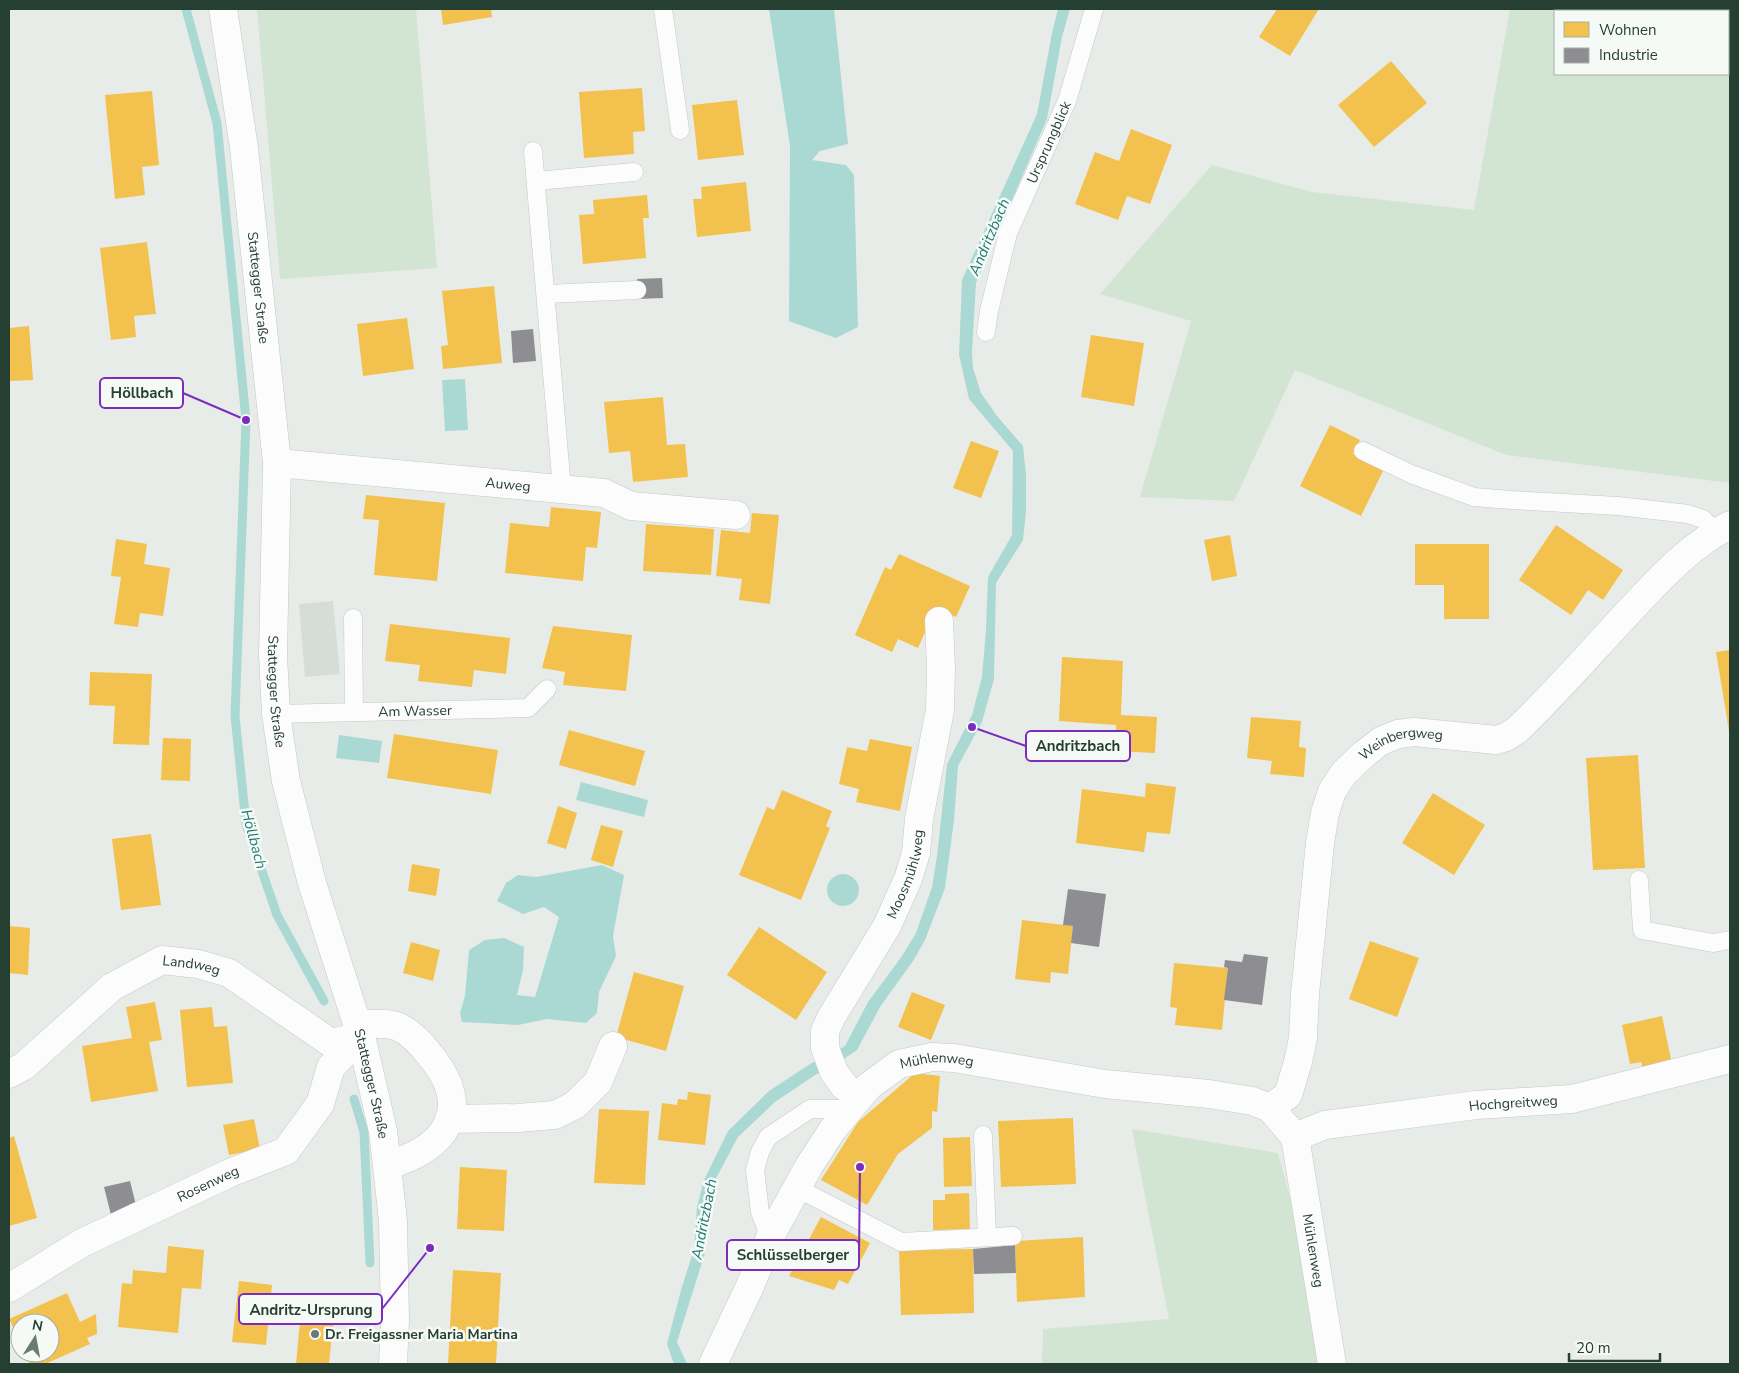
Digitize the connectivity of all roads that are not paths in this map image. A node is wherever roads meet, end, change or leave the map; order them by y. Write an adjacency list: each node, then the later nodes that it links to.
1 (223, 9): 12 (street, Stattegger Straße)
2 (663, 9): 4 (lane)
3 (1094, 9): 10 (lane, Ursprungblick)
4 (680, 130)
5 (533, 151): 7 (lane)
6 (634, 172): 7 (lane)
7 (536, 181): 9 (lane)
8 (637, 290): 9 (lane)
9 (546, 294): 13 (lane)
10 (986, 332)
11 (1363, 451): 15 (lane)
12 (277, 463): 13 (street, Auweg); 20 (street, Stattegger Straße)
13 (562, 489): 14 (street, Auweg)
14 (736, 515)
15 (1723, 528): 28 (street, Weinbergweg)
16 (353, 618): 19 (lane)
17 (939, 621): 27 (street, Moosmühlweg)
18 (547, 689): 19 (lane, Am Wasser)
19 (354, 712): 20 (lane, Am Wasser)
20 (276, 714): 23 (street, Stattegger Straße)
21 (1638, 880): 22 (lane)
22 (1730, 940)
23 (359, 1030): 26 (street, Landweg); 29 (street, Landweg); 32 (street, Stattegger Straße); 37 (street, Rosenweg)
24 (613, 1046): 29 (street)
25 (1730, 1059): 31 (street, Hochgreitweg)
26 (9, 1074)
27 (854, 1103): 28 (street, Mühlenweg); 33 (street, Mühlenweg); 35 (lane)
28 (1270, 1108): 31 (street)
29 (449, 1120): 32 (street)
30 (983, 1134): 36 (lane)
31 (1295, 1137): 40 (street, Mühlenweg)
32 (388, 1165): 38 (street, Stattegger Straße)
33 (797, 1188): 35 (street, Mühlenweg); 36 (lane)
34 (1013, 1236): 36 (lane)
35 (770, 1238): 39 (street, Mühlenweg)
36 (987, 1238)
37 (9, 1288)
38 (393, 1364)
39 (713, 1364)
40 (1332, 1364)

